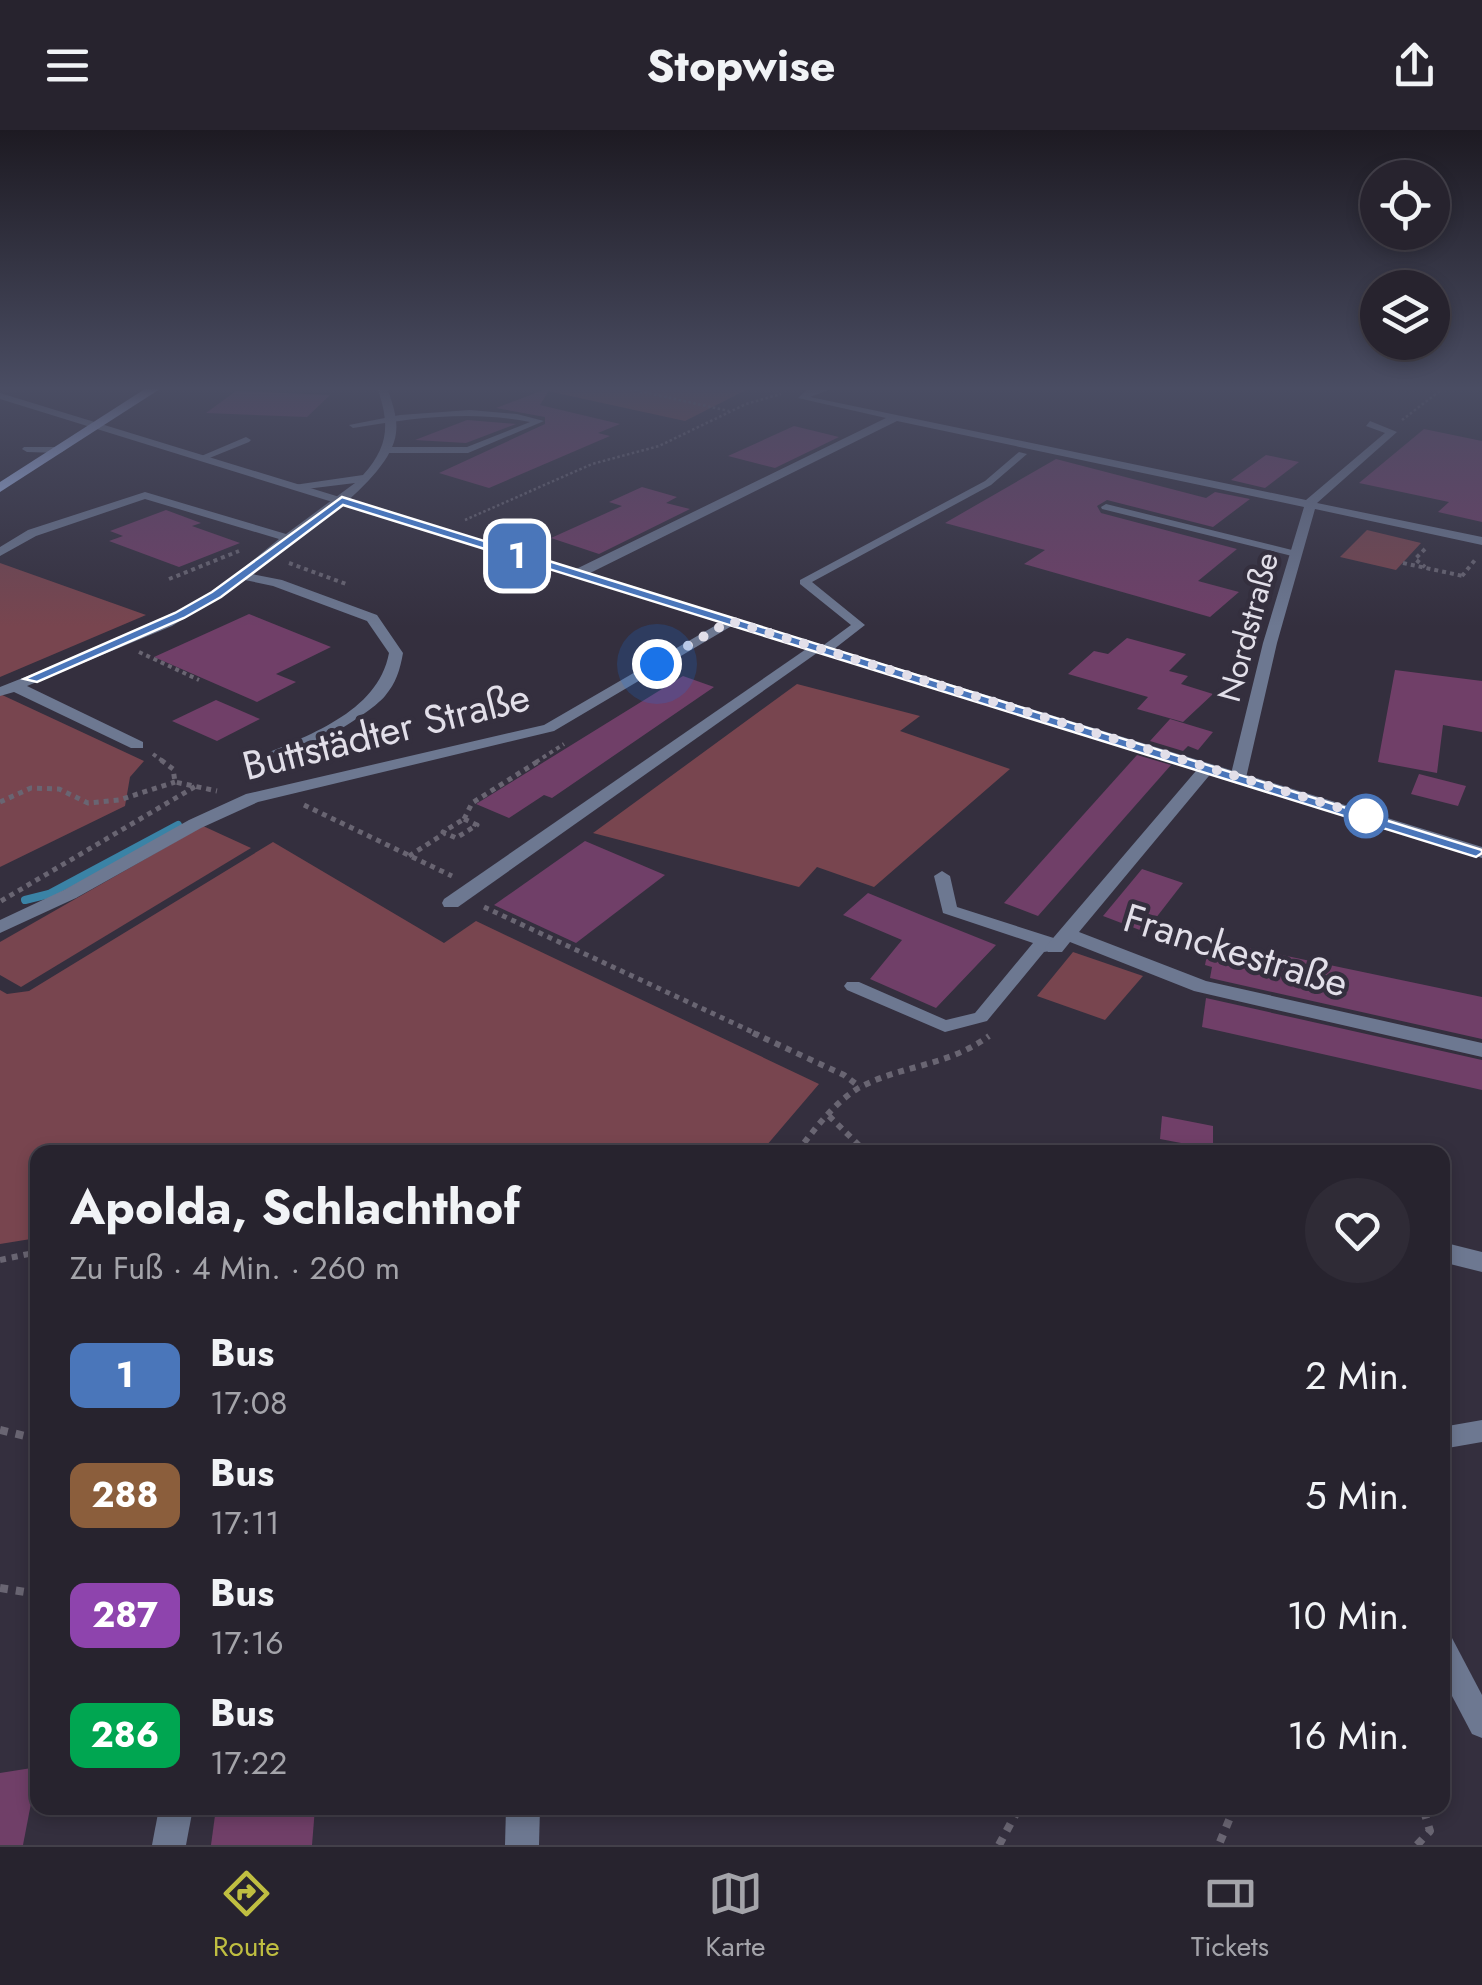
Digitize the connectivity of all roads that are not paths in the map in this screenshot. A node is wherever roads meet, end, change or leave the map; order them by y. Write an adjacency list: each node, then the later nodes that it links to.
1 (33, 467): 10 (main road)
2 (237, 467): 9 (street)
3 (376, 467): 8 (street)
4 (795, 467): 18 (street)
5 (1007, 467): 21 (lane)
6 (1129, 467): 12 (street)
7 (1347, 467): 12 (street, Nordstraße)
8 (369, 478): 9 (street); 11 (street)
9 (298, 486): 11 (street)
10 (0, 488)
11 (342, 501): 14 (street); 18 (street)
12 (1310, 506): 15 (street); 17 (street, Nordstraße)
13 (1106, 507): 17 (lane)
14 (288, 538): 16 (street); 19 (street)
15 (1482, 541)
16 (0, 552)
17 (1296, 554): 26 (street, Nordstraße)
18 (577, 574): 20 (street)
19 (240, 575): 22 (street); 24 (street)
20 (730, 621): 21 (street); 30 (street, Buttstädter Straße)
21 (821, 649): 25 (street); 29 (street)
22 (7, 689): 23 (street)
23 (136, 745)
24 (251, 766)
25 (1207, 768): 26 (street); 31 (street, Franckestraße)
26 (1238, 778): 27 (street)
27 (1482, 854)
28 (942, 876): 31 (lane)
29 (462, 895)
30 (0, 927)
31 (1060, 943): 32 (lane); 33 (street, Franckestraße)
32 (854, 986)
33 (1482, 1050)
34 (1450, 1254): 35 (street)
35 (1482, 1262)
36 (1482, 1431): 37 (lane)
37 (1450, 1437)
38 (1450, 1663): 39 (lane)
39 (1482, 1724)
40 (175, 1815): 42 (street)
41 (523, 1815): 43 (street)
42 (169, 1845)
43 (522, 1845)

